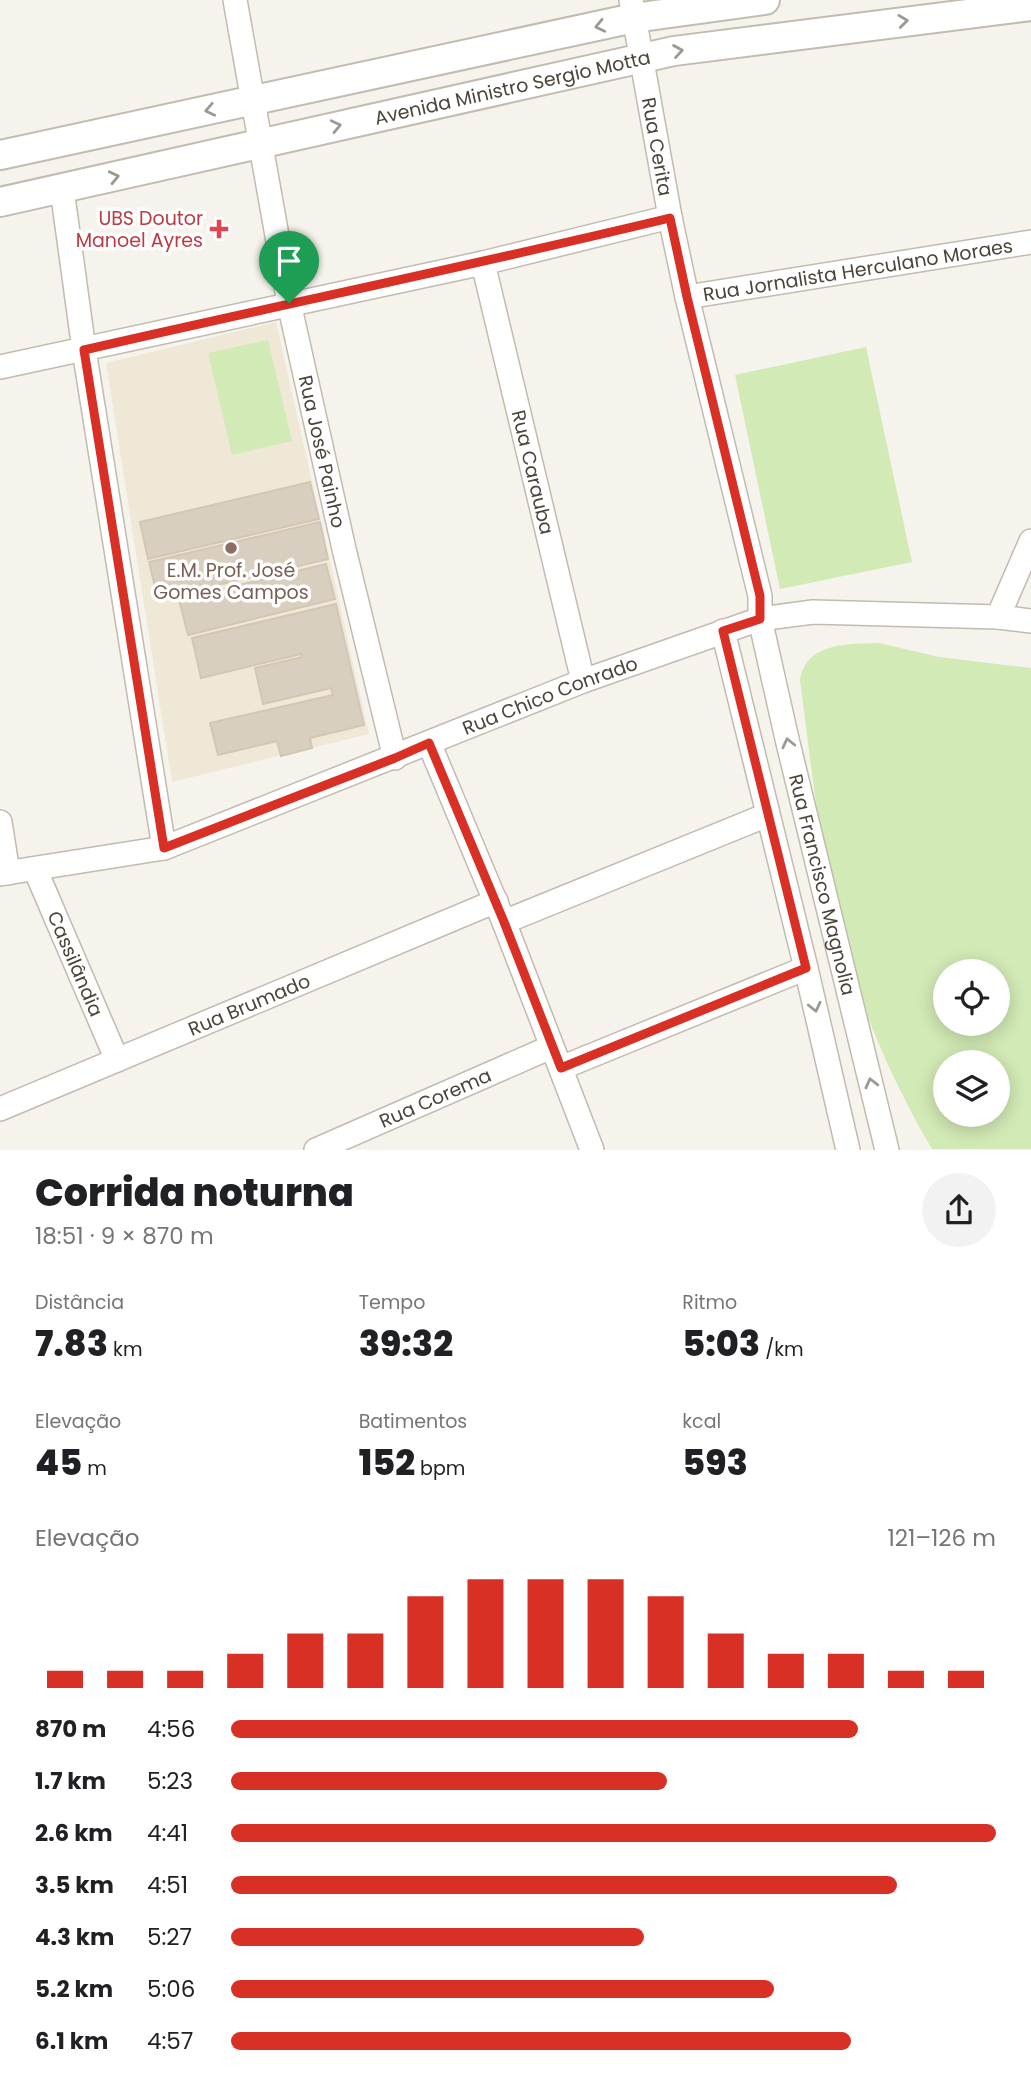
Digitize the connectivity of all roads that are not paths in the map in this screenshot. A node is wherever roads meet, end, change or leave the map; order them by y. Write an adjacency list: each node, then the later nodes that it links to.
1 (235, 0): 6 (street, Rua José Painho)
2 (765, 0): 4 (street)
3 (1031, 6): 5 (street, Avenida Ministro Sergio Motta, one-way to 3)
4 (632, 9): 5 (street, Rua Cerita); 6 (street, one-way to 6)
5 (641, 58): 7 (street, Avenida Ministro Sergio Motta, one-way to 5); 11 (street, Rua Cerita)
6 (254, 100): 7 (street, Rua José Painho); 8 (street, one-way to 8)
7 (259, 142): 9 (street, Avenida Ministro Sergio Motta, one-way to 7); 15 (street, Rua José Painho)
8 (0, 155)
9 (62, 189): 10 (street, Avenida Ministro Sergio Motta); 16 (street)
10 (0, 202)
11 (670, 218): 13 (street); 14 (street, Rua Cerita)
12 (1031, 242): 14 (street, Rua Jornalista Herculano Moraes)
13 (483, 263): 15 (street); 23 (street, Rua Carauba)
14 (687, 297): 20 (street, Rua Cerita)
15 (289, 303): 16 (street); 25 (street, Rua José Painho)
16 (84, 350): 17 (street); 28 (street)
17 (0, 367)
18 (1031, 541): 19 (street)
19 (998, 617): 20 (street, Rua Chico Conrado); 21 (street, Rua Chico Conrado)
20 (760, 619): 22 (street, Rua Chico Conrado); 36 (street, Rua Francisco Magnolia, one-way to 20)
21 (1031, 621)
22 (723, 631): 23 (street, Rua Chico Conrado); 26 (street, Rua Francisco Magnolia)
23 (583, 681): 24 (street, Rua Chico Conrado)
24 (429, 743): 25 (street, Rua Chico Conrado); 31 (street)
25 (395, 758): 28 (street, Rua Chico Conrado)
26 (767, 815): 31 (street, Rua Brumado); 32 (street, Rua Francisco Magnolia)
27 (0, 822): 30 (street)
28 (164, 848): 29 (street, Rua Chico Conrado)
29 (35, 869): 30 (street, Rua Chico Conrado); 34 (street, Cassilândia)
30 (4, 873)
31 (500, 911): 33 (street); 34 (street, Rua Brumado)
32 (806, 968): 33 (street, Rua Corema); 39 (street, Rua Francisco Magnolia, one-way to 39)
33 (556, 1057): 37 (street, Rua Corema); 38 (street)
34 (117, 1060): 35 (street, Rua Brumado)
35 (0, 1109)
36 (881, 1148)
37 (316, 1150)
38 (592, 1150)
39 (848, 1150)

